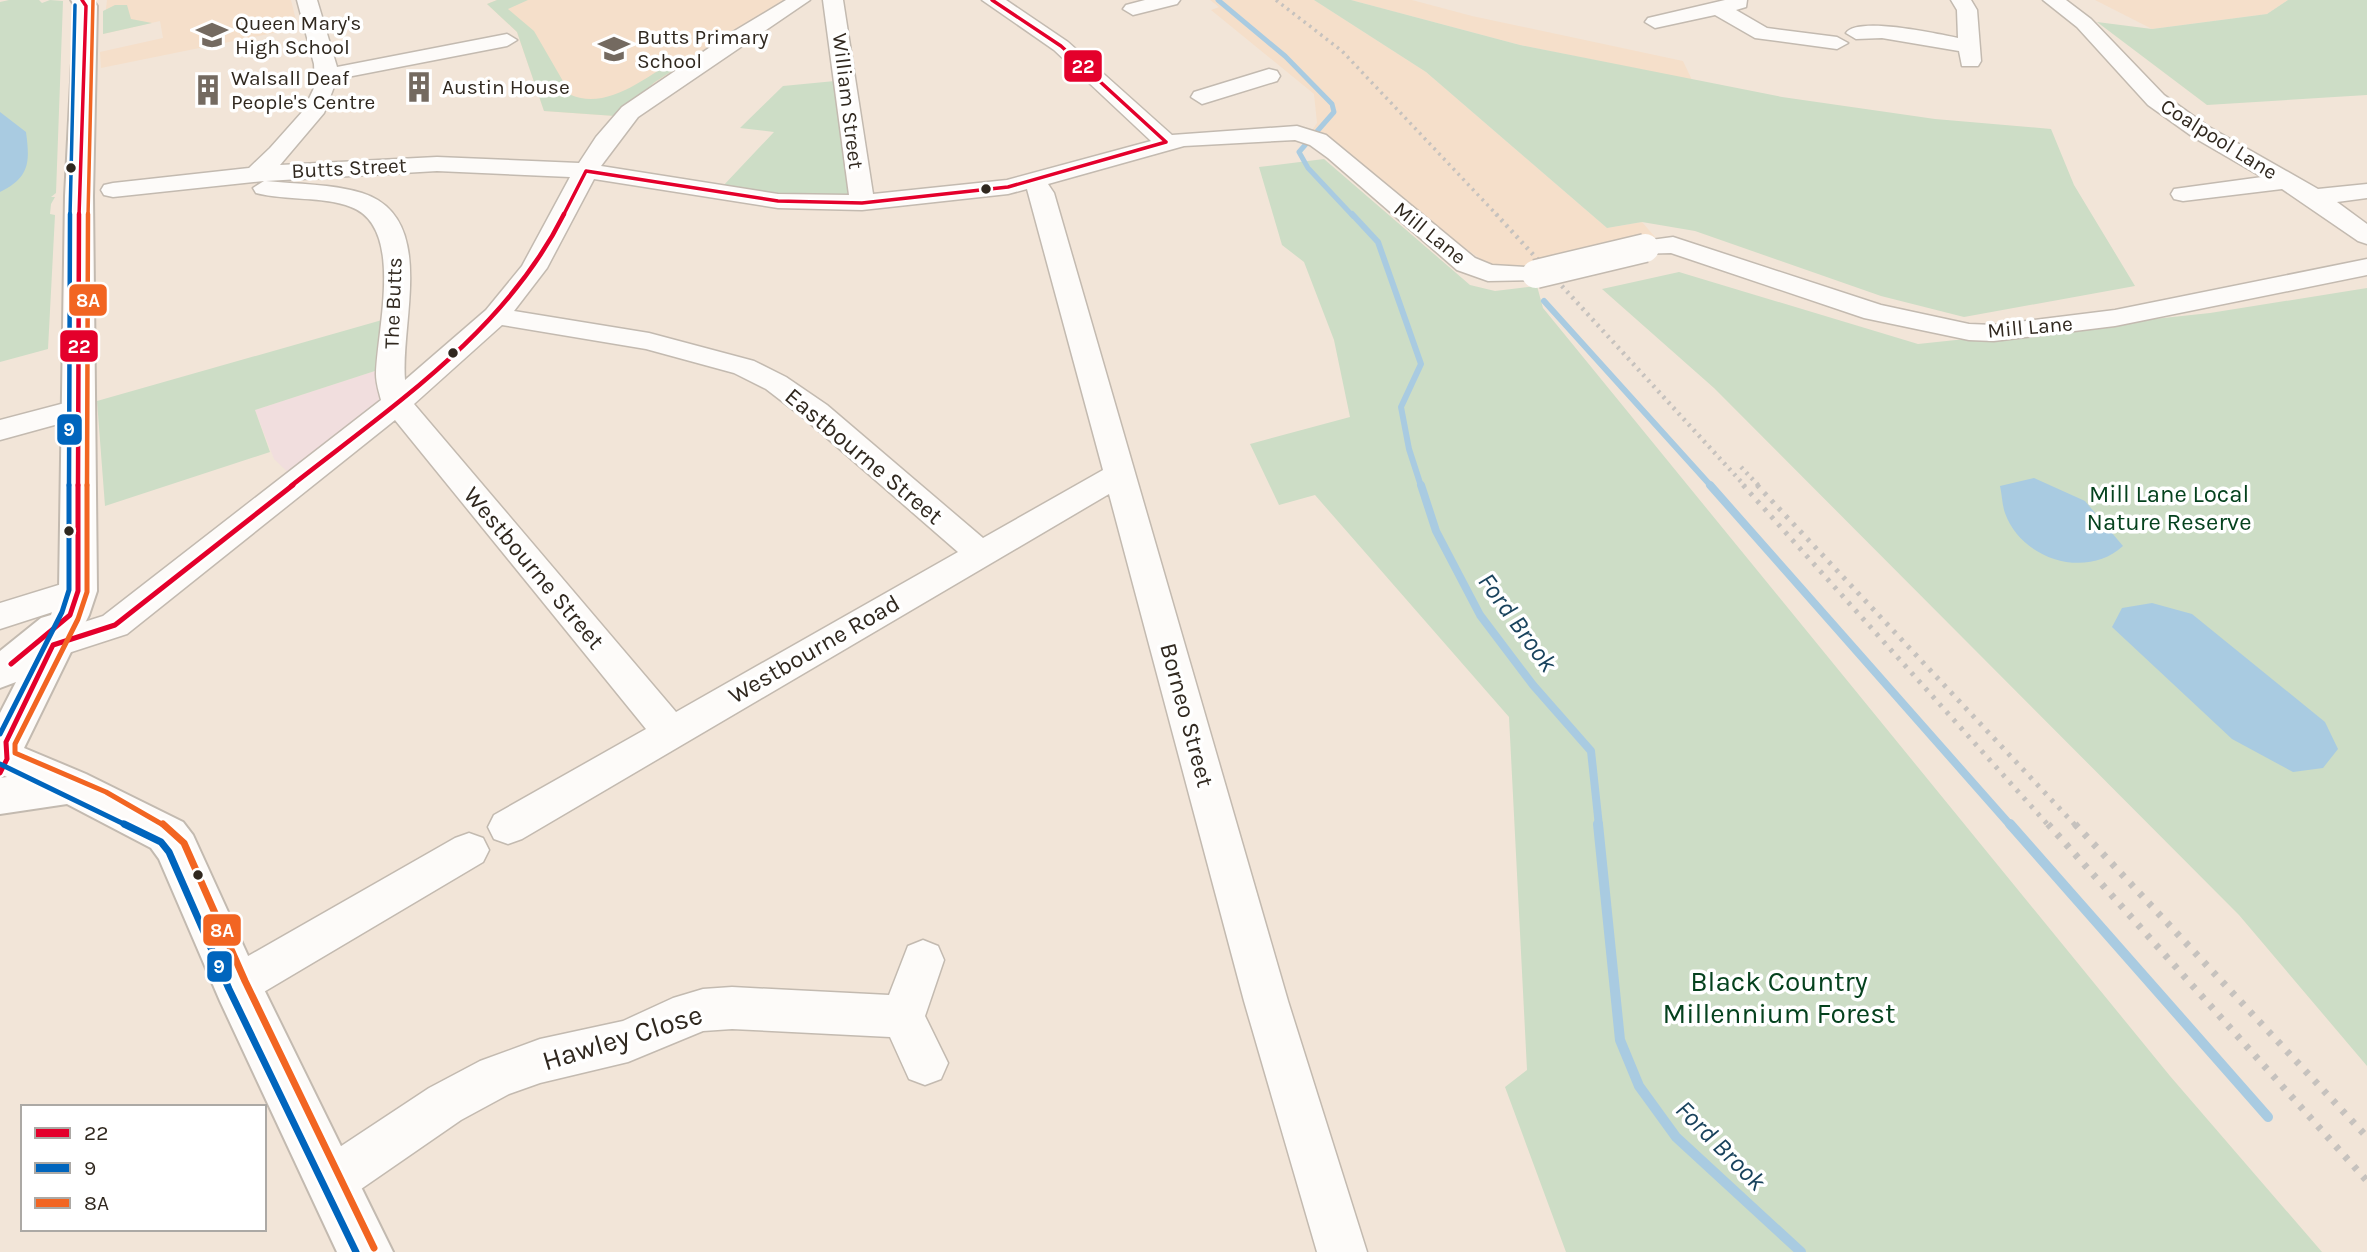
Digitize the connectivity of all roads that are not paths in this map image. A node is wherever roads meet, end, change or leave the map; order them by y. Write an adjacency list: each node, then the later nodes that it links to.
1 (307, 0): 14 (street)
2 (800, 0): 20 (street)
3 (833, 0): 28 (street, William Street)
4 (992, 0): 19 (street)
5 (1170, 0): 11 (street)
6 (1753, 0): 10 (street)
7 (1961, 0): 10 (street)
8 (2053, 0): 23 (street, Coalpool Lane)
9 (87, 2): 33 (highway)
10 (1718, 8): 12 (street)
11 (1133, 9)
12 (1655, 22)
13 (507, 40): 14 (street)
14 (327, 75): 21 (street)
15 (1269, 76): 16 (street)
16 (1229, 90): 17 (street); 18 (street, Mill Lane)
17 (1202, 97)
18 (1297, 135): 19 (street); 30 (street, Mill Lane, bridge)
19 (1166, 142): 22 (street)
20 (586, 171): 21 (street, Butts Street); 28 (street); 31 (street)
21 (255, 180): 24 (street, Butts Street); 32 (street, The Butts)
22 (1032, 180): 28 (street); 35 (street, Borneo Street)
23 (2287, 181): 26 (street); 27 (street, Coalpool Lane)
24 (113, 190)
25 (2367, 191): 27 (street)
26 (2183, 194)
27 (2314, 197): 29 (street, Coalpool Lane)
28 (862, 203)
29 (2367, 236)
30 (2367, 267)
31 (496, 316): 32 (street); 36 (street, Eastbourne Street)
32 (397, 403): 38 (street); 40 (street, Westbourne Street)
33 (80, 408): 34 (street); 38 (highway)
34 (0, 430)
35 (1121, 473): 36 (street, Westbourne Road); 50 (street, Borneo Street)
36 (980, 553): 40 (street, Westbourne Road)
37 (0, 616): 38 (street)
38 (67, 617): 39 (highway); 41 (highway)
39 (0, 673)
40 (671, 733): 42 (street, Westbourne Road)
41 (3, 761): 45 (highway)
42 (508, 827)
43 (469, 850): 45 (street)
44 (923, 960): 46 (street)
45 (237, 985): 48 (highway)
46 (903, 1017): 47 (street); 48 (street, Hawley Close)
47 (925, 1063)
48 (331, 1181): 49 (highway)
49 (366, 1252)
50 (1342, 1252)

